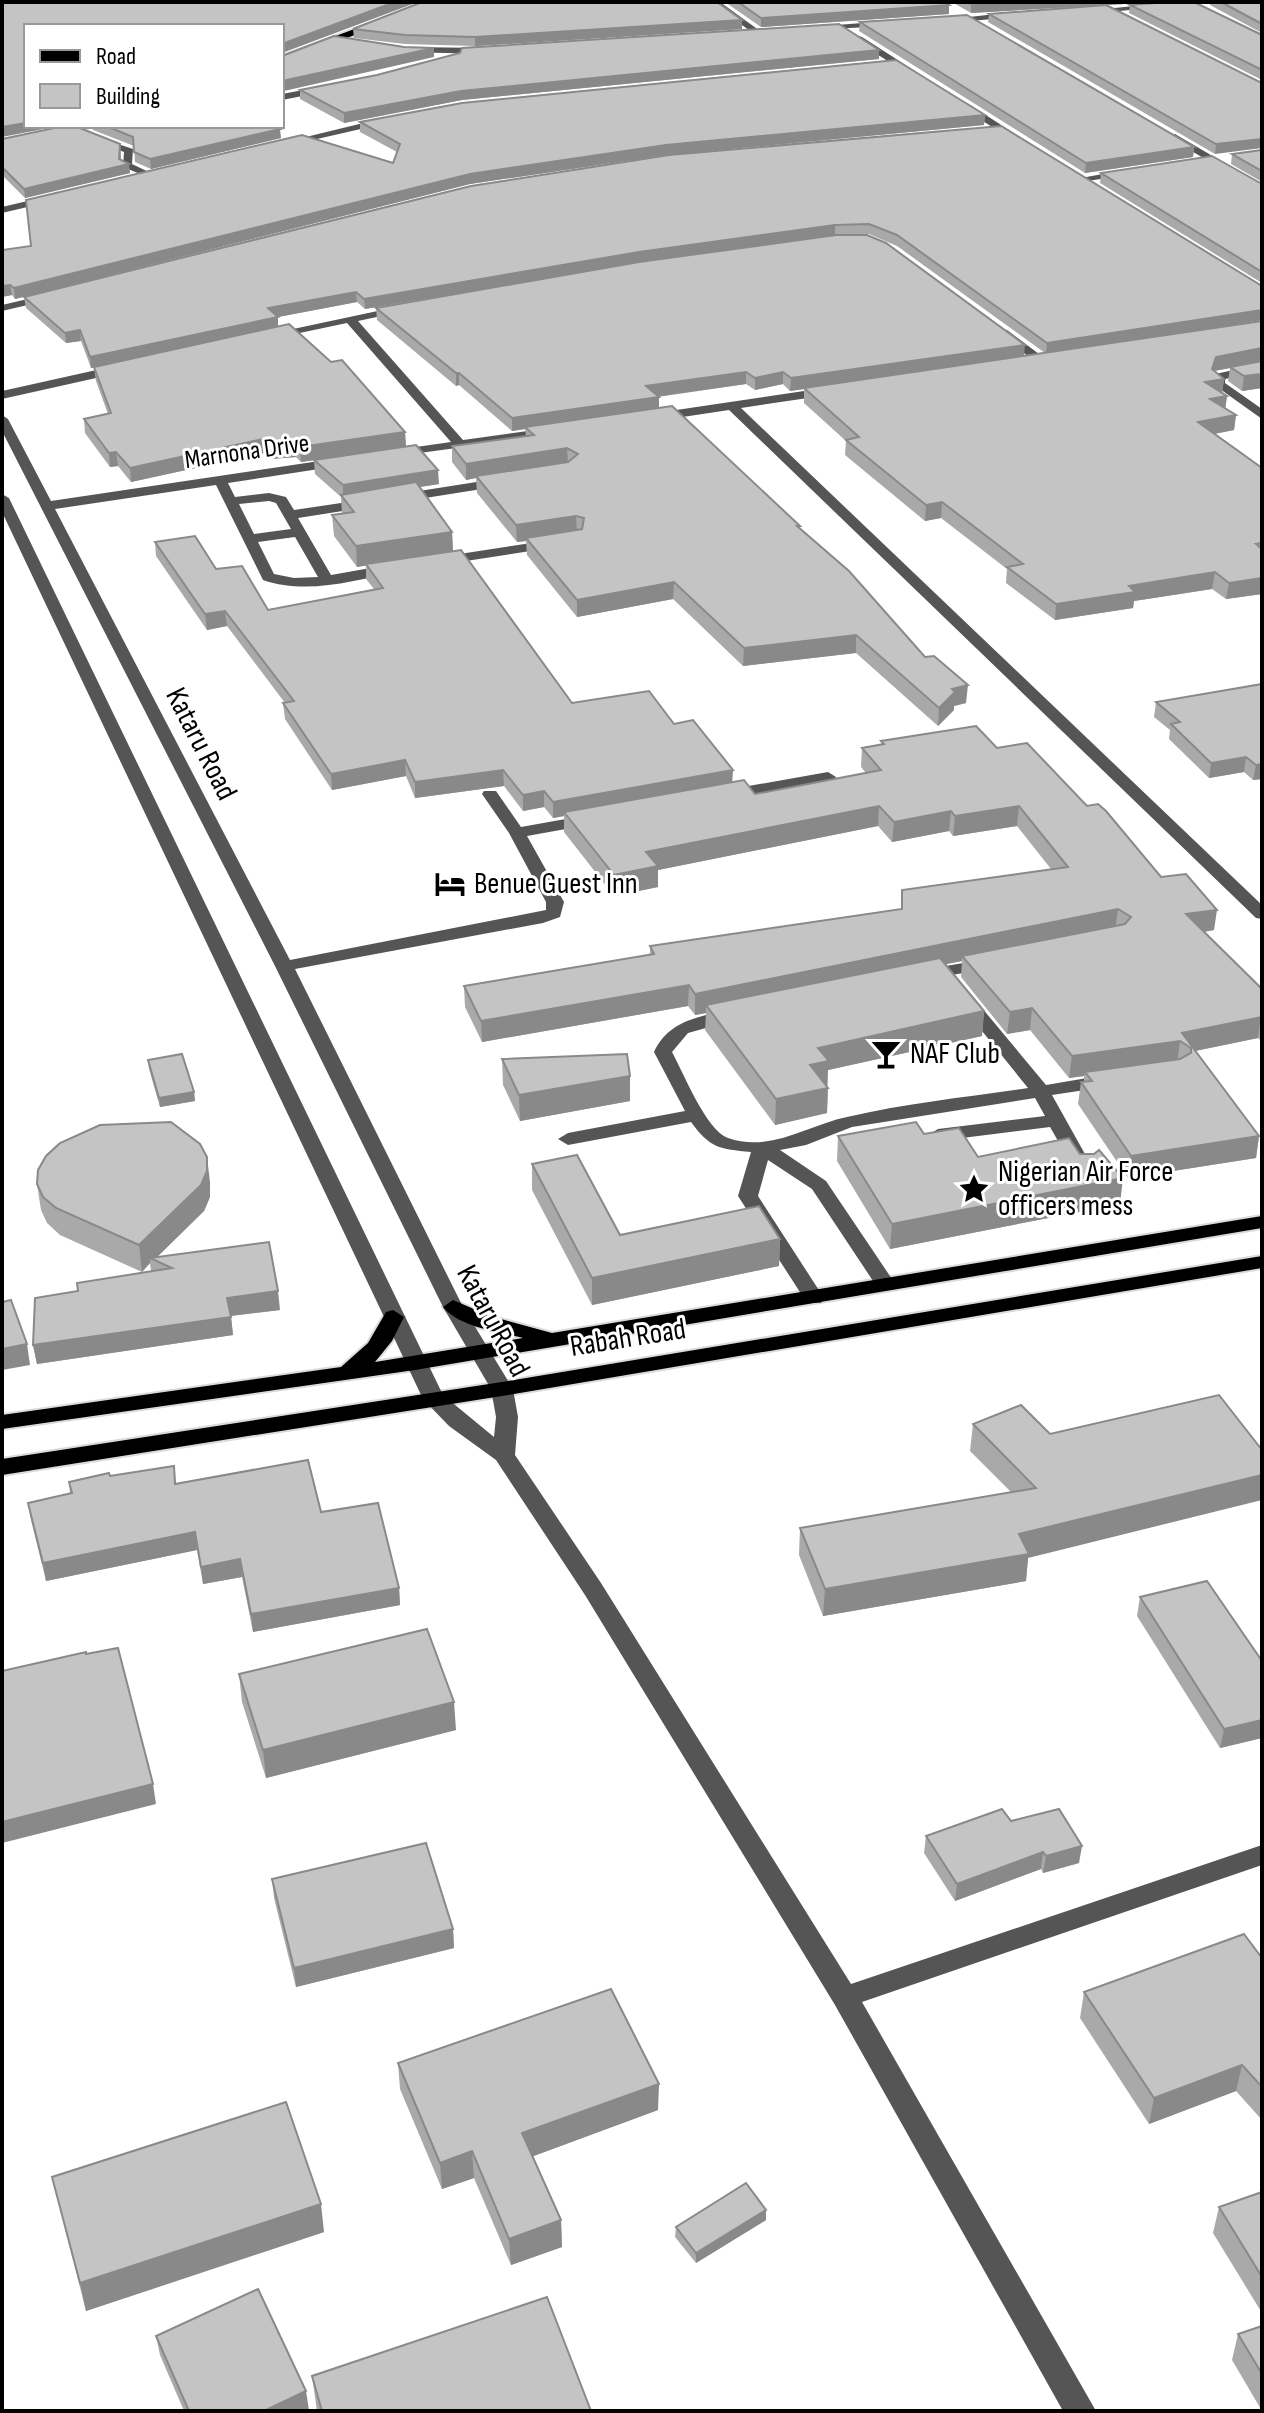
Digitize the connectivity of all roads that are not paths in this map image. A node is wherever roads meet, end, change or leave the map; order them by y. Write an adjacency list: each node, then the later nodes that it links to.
1 (714, 2): 19 (street)
2 (1094, 2): 5 (street)
3 (1192, 3): 4 (street); 5 (street)
4 (1206, 6)
5 (1109, 9): 7 (street); 10 (street)
6 (953, 10): 11 (street)
7 (1077, 11)
8 (374, 13): 23 (main road)
9 (1030, 14): 11 (street)
10 (1123, 16)
11 (966, 18): 13 (street); 16 (street)
12 (389, 19): 21 (main road)
13 (934, 20)
14 (903, 22): 15 (street)
15 (839, 26): 17 (street); 28 (street)
16 (980, 26)
17 (798, 28)
18 (770, 30): 19 (street)
19 (756, 31): 20 (street)
20 (741, 32)
21 (331, 41): 22 (street); 27 (main road)
22 (361, 45)
23 (284, 46)
24 (391, 48): 26 (street)
25 (491, 51): 26 (street)
26 (475, 52): 29 (street)
27 (284, 58)
28 (897, 63): 30 (street); 31 (street)
29 (433, 64)
30 (881, 65)
31 (923, 80)
32 (332, 87): 34 (street)
33 (949, 96): 39 (street)
34 (284, 97)
35 (402, 117): 45 (street)
36 (34, 128): 42 (main road)
37 (81, 128): 38 (main road)
38 (76, 129): 43 (main road); 52 (street)
39 (1002, 129): 41 (street); 44 (street)
40 (1158, 129): 47 (street)
41 (986, 130)
42 (2, 134)
43 (2, 143)
44 (1028, 145)
45 (271, 146)
46 (1237, 157): 47 (street)
47 (1213, 160): 48 (street); 56 (street)
48 (1198, 162)
49 (1068, 170): 54 (street)
50 (1140, 170): 54 (street)
51 (165, 171): 52 (street)
52 (150, 175): 53 (street)
53 (135, 178)
54 (1081, 179): 55 (street)
55 (1094, 187)
56 (1262, 189)
57 (61, 196): 58 (street)
58 (2, 210)
59 (62, 293): 60 (street)
60 (2, 308)
61 (410, 308): 62 (street)
62 (349, 318): 64 (street); 77 (street)
63 (991, 323): 66 (street)
64 (258, 338)
65 (1057, 357): 66 (street)
66 (1041, 360): 67 (street)
67 (1025, 362)
68 (138, 365): 71 (street)
69 (1262, 368): 73 (street)
70 (840, 390): 72 (street)
71 (2, 395)
72 (732, 406): 75 (street); 97 (street)
73 (1262, 415)
74 (2, 419): 84 (street, Kataru Road)
75 (641, 419)
76 (566, 430): 77 (street)
77 (460, 445): 78 (street)
78 (385, 456)
79 (355, 460): 81 (street, Marnona Drive)
80 (521, 479): 85 (street)
81 (220, 480): 83 (street); 84 (street, Marnona Drive)
82 (2, 498): 118 (street)
83 (231, 501): 85 (street); 87 (street)
84 (47, 506): 99 (street, Kataru Road)
85 (289, 515): 86 (street)
86 (299, 532): 87 (street); 91 (street)
87 (249, 539): 91 (street)
88 (561, 542): 89 (street)
89 (420, 564)
90 (404, 566): 91 (street)
91 (326, 578)
92 (828, 777): 94 (street)
93 (490, 794): 96 (street)
94 (704, 799)
95 (610, 816): 96 (street)
96 (517, 833): 99 (street)
97 (1262, 914)
98 (1006, 960): 100 (street)
99 (284, 966): 117 (street, Kataru Road)
100 (943, 972): 101 (street); 104 (street)
101 (908, 978)
102 (749, 1011): 105 (street)
103 (1131, 1078): 104 (street)
104 (1040, 1090): 106 (street); 109 (street)
105 (696, 1115): 108 (street); 111 (street)
106 (1058, 1120): 107 (street); 112 (street)
107 (924, 1137)
108 (568, 1139)
109 (799, 1141): 110 (street); 111 (street)
110 (850, 1144)
111 (762, 1147): 115 (street); 116 (street)
112 (1084, 1172)
113 (1262, 1222): 115 (main road, Rabah Road)
114 (1262, 1262): 123 (main road, Rabah Road)
115 (886, 1285): 116 (main road, Rabah Road)
116 (814, 1298): 119 (main road, Rabah Road)
117 (453, 1307): 119 (main road); 120 (street, Kataru Road)
118 (393, 1317): 121 (street); 122 (main road)
119 (560, 1340): 120 (main road, Rabah Road)
120 (478, 1351): 121 (main road, Rabah Road); 123 (street, Kataru Road)
121 (415, 1363): 122 (main road, Rabah Road); 124 (street)
122 (347, 1372): 125 (main road, Rabah Road)
123 (502, 1389): 124 (main road, Rabah Road); 126 (street, Kataru Road)
124 (434, 1399): 126 (street); 127 (main road, Rabah Road)
125 (2, 1422)
126 (504, 1455): 129 (street)
127 (2, 1467)
128 (1262, 1855): 129 (street)
129 (845, 1997): 130 (street)
130 (1080, 2411)

